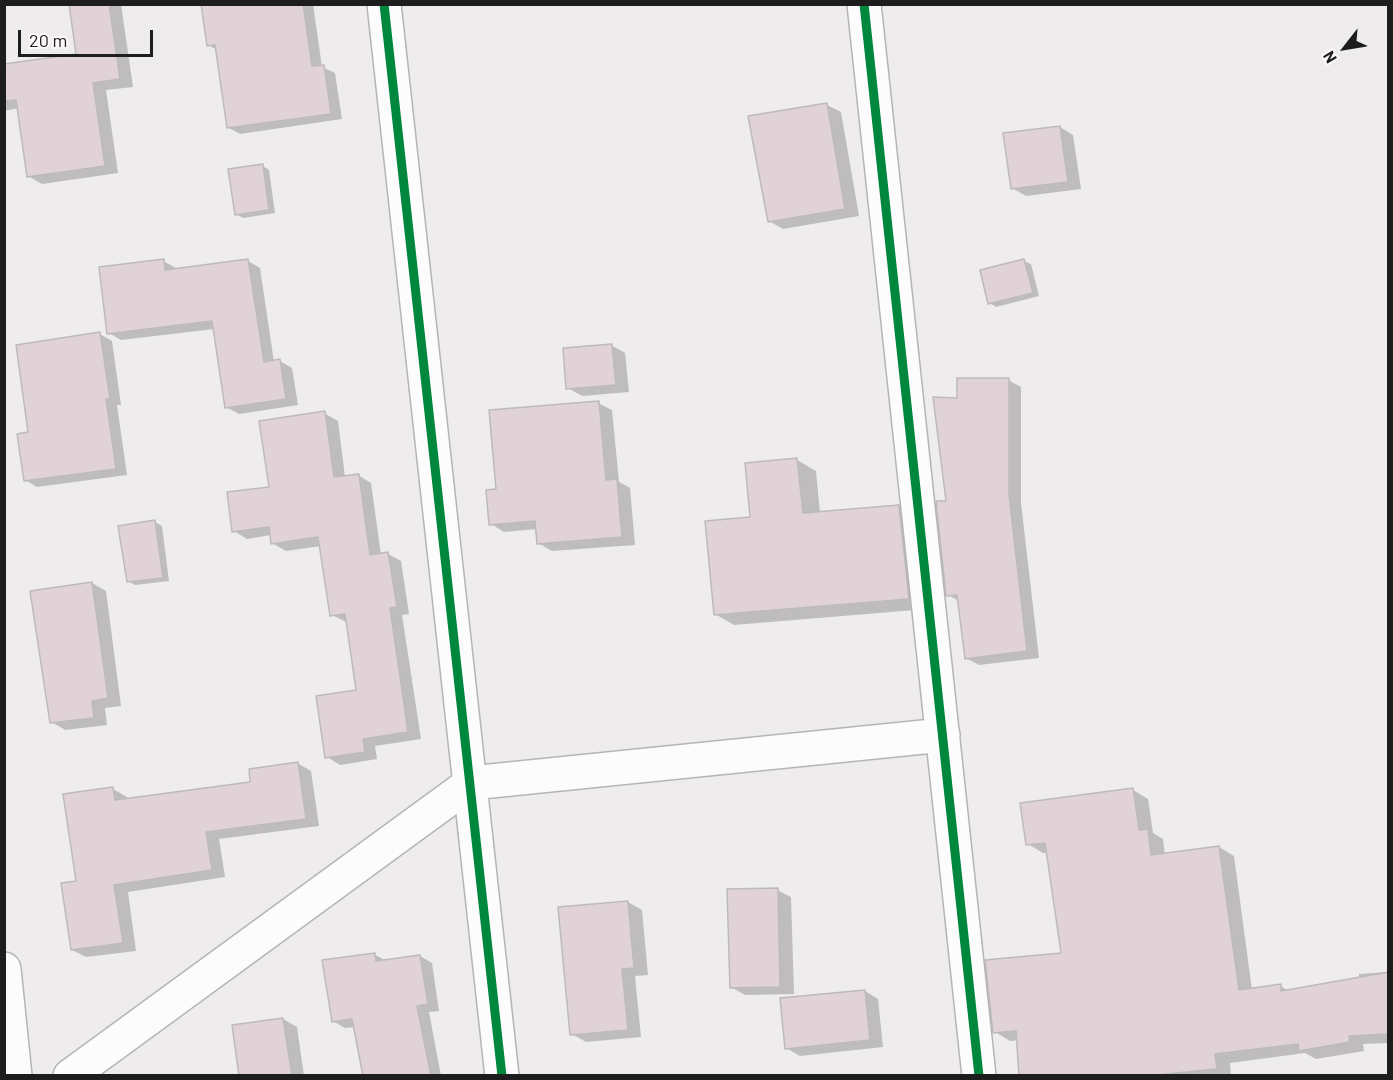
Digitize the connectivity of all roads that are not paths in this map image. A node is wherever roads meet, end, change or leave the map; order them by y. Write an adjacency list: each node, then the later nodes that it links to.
1 (384, 4): 4 (street)
2 (864, 4): 3 (street)
3 (943, 735): 4 (street); 9 (street)
4 (471, 783): 7 (street); 8 (street)
5 (4, 969): 6 (street)
6 (15, 1076)
7 (70, 1076)
8 (502, 1076)
9 (979, 1076)

